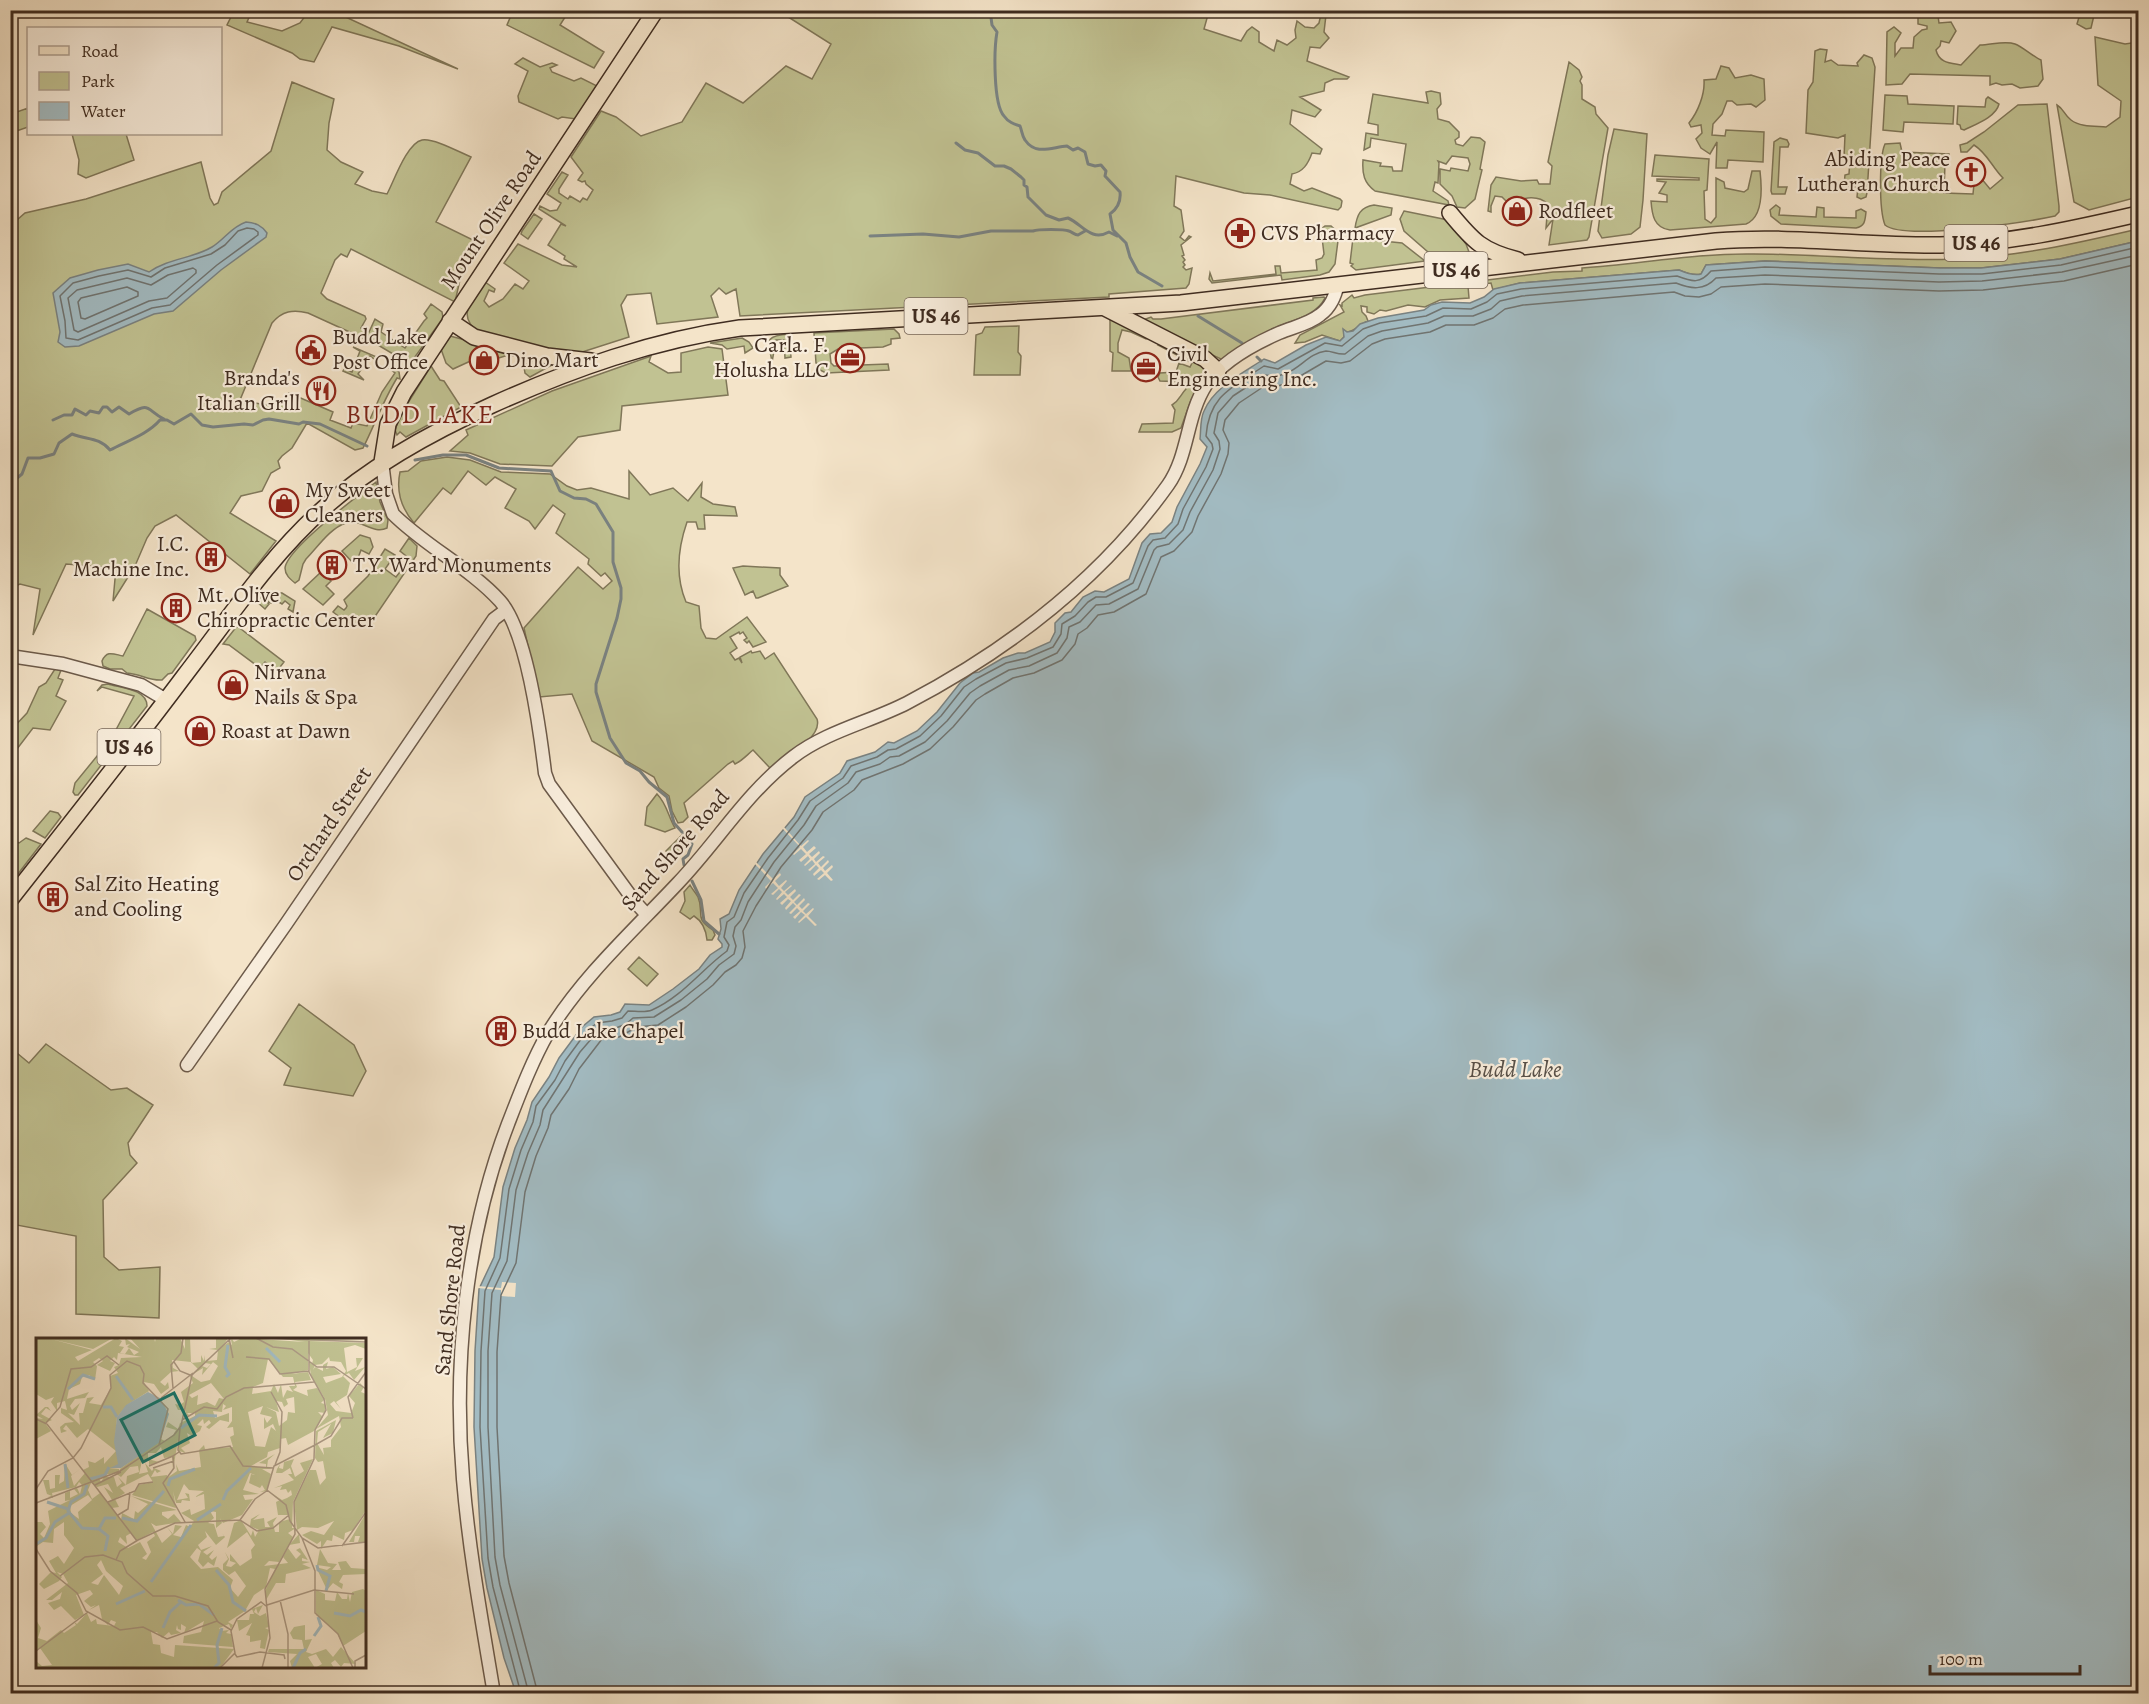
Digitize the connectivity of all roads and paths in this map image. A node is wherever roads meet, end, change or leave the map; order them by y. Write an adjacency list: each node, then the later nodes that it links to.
1 (656, 10): 7 (main road, Mount Olive Road)
2 (1450, 213): 4 (main road)
3 (2139, 214): 4 (main road, US 46)
4 (1527, 262): 5 (main road, US 46)
5 (1338, 284): 6 (main road, US 46); 9 (street, Sand Shore Road)
6 (1105, 308): 8 (main road, US 46); 9 (main road)
7 (450, 321): 8 (main road); 10 (main road, Mount Olive Road)
8 (597, 362): 10 (main road, US 46)
9 (1218, 371): 15 (street, Sand Shore Road)
10 (382, 462): 11 (street); 13 (main road, US 46)
11 (506, 610): 15 (street); 16 (street, Orchard Street)
12 (10, 656): 13 (street)
13 (166, 700): 14 (main road, US 46)
14 (10, 900)
15 (647, 915): 17 (street, Sand Shore Road)
16 (187, 1065)
17 (494, 1694)

